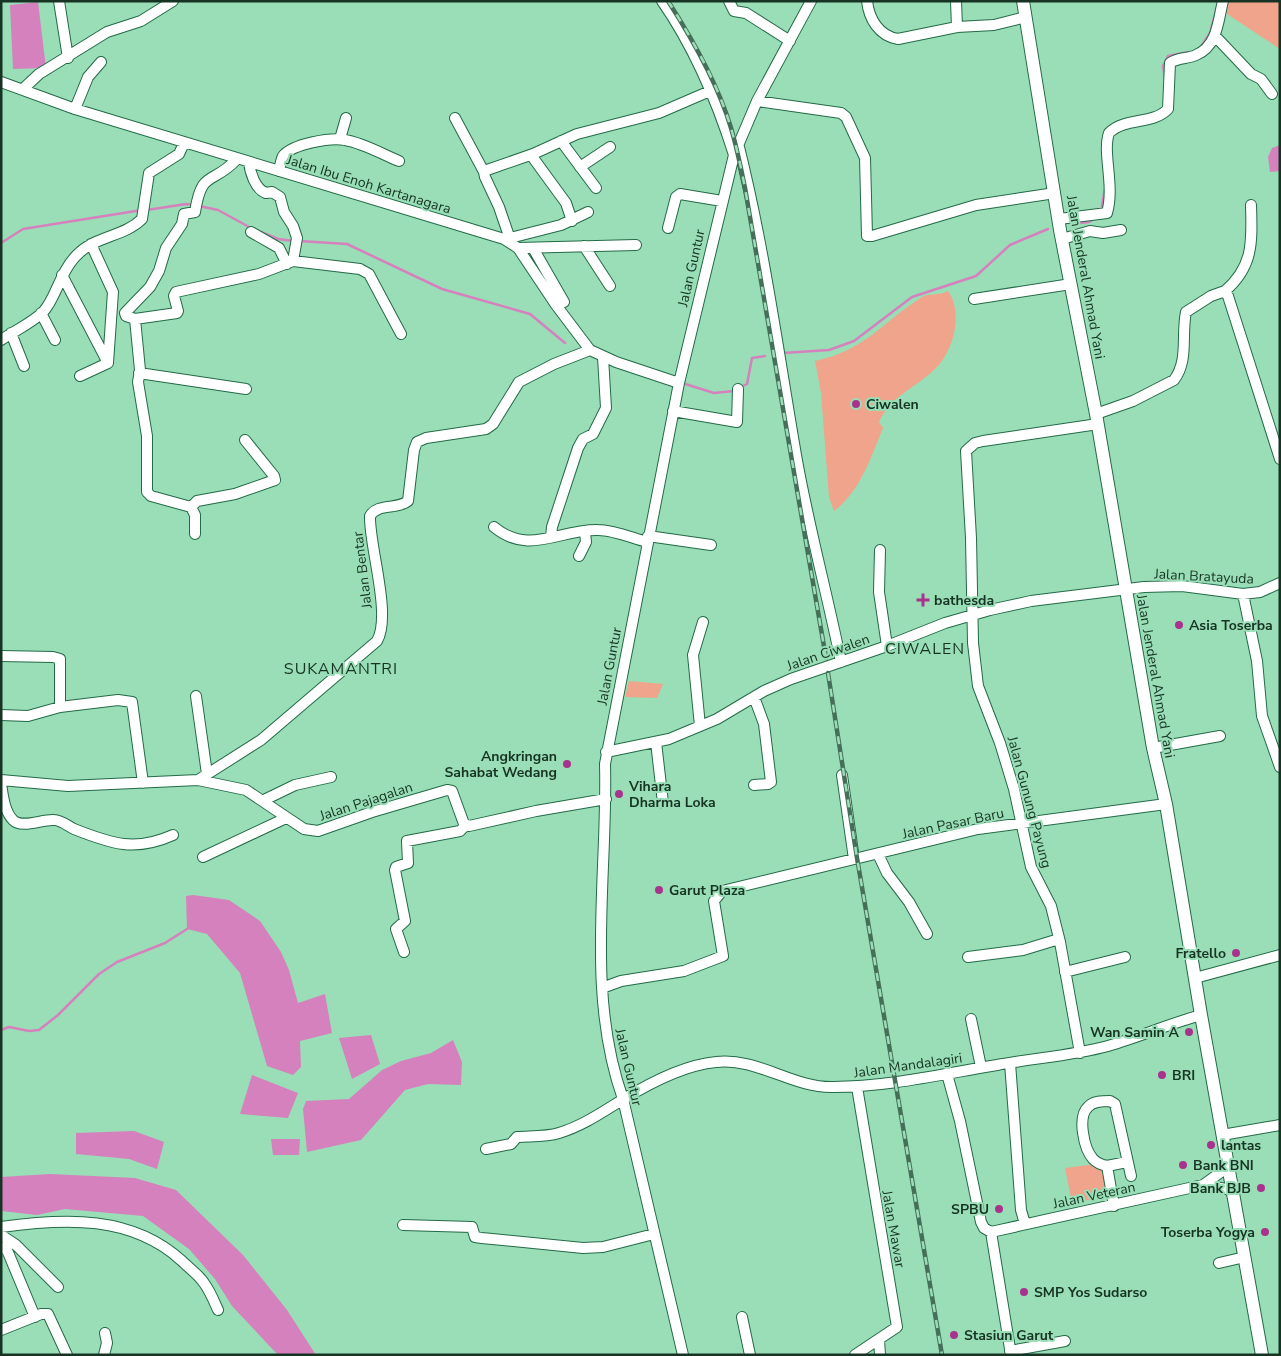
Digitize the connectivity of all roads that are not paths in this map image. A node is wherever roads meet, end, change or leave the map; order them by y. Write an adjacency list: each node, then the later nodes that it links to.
1 (59, 1): 14 (street)
2 (172, 1): 14 (street)
3 (662, 1): 18 (street)
4 (729, 1): 13 (street)
5 (812, 1): 13 (street, Jalan Guntur)
6 (867, 1): 11 (street)
7 (956, 1): 11 (street)
8 (1023, 1): 10 (main road, Jalan Jenderal Ahmad Yani)
9 (1223, 1): 12 (street)
10 (1026, 17): 11 (street); 38 (main road, Jalan Jenderal Ahmad Yani)
11 (957, 27)
12 (1215, 36): 19 (street); 42 (street)
13 (790, 41): 20 (street, Jalan Guntur)
14 (68, 58): 17 (street)
15 (101, 62): 21 (street)
16 (1, 82): 17 (street, Jalan Ibu Enoh Kartanagara)
17 (23, 89): 21 (street, Jalan Ibu Enoh Kartanagara)
18 (710, 91): 25 (street); 30 (street)
19 (1272, 94)
20 (756, 101): 27 (street, Jalan Guntur); 38 (street)
21 (75, 109): 26 (street, Jalan Ibu Enoh Kartanagara)
22 (346, 118): 24 (street)
23 (455, 118): 36 (street)
24 (340, 139): 32 (street); 35 (street)
25 (561, 141): 29 (street); 34 (street)
26 (184, 143): 31 (street, Jalan Ibu Enoh Kartanagara); 49 (street)
27 (738, 143): 30 (street, Jalan Guntur); 95 (street)
28 (610, 147): 34 (street)
29 (531, 155): 36 (street); 43 (street)
30 (734, 155): 39 (street, Jalan Guntur)
31 (237, 159): 33 (street, Jalan Ibu Enoh Kartanagara); 61 (street)
32 (399, 161)
33 (249, 162): 35 (street, Jalan Ibu Enoh Kartanagara); 53 (street)
34 (580, 167): 37 (street)
35 (279, 171): 48 (street, Jalan Ibu Enoh Kartanagara)
36 (484, 172): 48 (street)
37 (596, 188)
38 (1055, 193): 42 (main road, Jalan Jenderal Ahmad Yani)
39 (722, 201): 44 (street); 72 (street, Jalan Guntur)
40 (1251, 205): 57 (street)
41 (588, 212): 43 (street)
42 (1059, 220): 47 (main road, Jalan Jenderal Ahmad Yani)
43 (572, 221): 48 (street)
44 (668, 228)
45 (1121, 230): 47 (street)
46 (251, 232): 53 (street)
47 (1062, 238): 55 (main road, Jalan Jenderal Ahmad Yani)
48 (513, 243): 52 (street); 66 (street)
49 (91, 244): 54 (street); 68 (street)
50 (636, 245): 51 (street)
51 (584, 246): 52 (street); 56 (street)
52 (533, 248): 59 (street)
53 (290, 263): 61 (street); 63 (street)
54 (62, 275): 60 (street); 68 (street)
55 (1071, 284): 58 (street); 76 (main road, Jalan Jenderal Ahmad Yani)
56 (610, 286)
57 (1225, 292): 76 (street); 78 (street)
58 (974, 299)
59 (564, 302)
60 (41, 314): 62 (street); 65 (street)
61 (135, 319): 70 (street)
62 (11, 334): 64 (street); 69 (street)
63 (401, 334)
64 (1, 340)
65 (55, 340)
66 (590, 350): 67 (street); 107 (street, Jalan Bentar)
67 (603, 357): 72 (street); 83 (street)
68 (108, 363): 71 (street)
69 (24, 366)
70 (139, 373): 74 (street); 79 (street)
71 (80, 376)
72 (679, 383): 75 (street, Jalan Guntur)
73 (738, 388): 75 (street)
74 (246, 389)
75 (673, 411): 84 (street, Jalan Guntur)
76 (1097, 419): 89 (main road, Jalan Jenderal Ahmad Yani); 91 (street, Jalan Gunung Payung)
77 (245, 440): 79 (street)
78 (1280, 459)
79 (191, 507): 82 (street)
80 (494, 527): 83 (street)
81 (585, 532): 83 (street); 84 (street); 87 (street)
82 (195, 534)
83 (551, 537)
84 (648, 539): 85 (street); 104 (street, Jalan Guntur)
85 (710, 545)
86 (880, 550): 93 (street)
87 (580, 556)
88 (1280, 583): 90 (street, Jalan Bratayuda)
89 (1126, 589): 90 (street, Jalan Bratayuda); 91 (street, Jalan Ciwalen); 103 (main road, Jalan Jenderal Ahmad Yani)
90 (1243, 594): 105 (street)
91 (972, 615): 93 (street, Jalan Ciwalen); 118 (street, Jalan Gunung Payung)
92 (703, 622): 100 (street)
93 (887, 646): 95 (street, Jalan Ciwalen)
94 (1, 656): 98 (street)
95 (842, 662): 97 (street, Jalan Ciwalen)
96 (196, 696): 107 (street)
97 (754, 697): 100 (street, Jalan Ciwalen); 112 (street)
98 (60, 707): 99 (street); 110 (street)
99 (1, 715)
100 (700, 726): 102 (street, Jalan Ciwalen)
101 (1220, 736): 103 (street)
102 (656, 742): 104 (street, Jalan Ciwalen); 115 (street)
103 (1153, 748): 116 (main road, Jalan Jenderal Ahmad Yani)
104 (606, 752): 113 (street, Jalan Guntur)
105 (1280, 767)
106 (842, 775): 123 (street)
107 (202, 777): 110 (street, Jalan Pajagalan); 114 (street, Jalan Pajagalan)
108 (331, 777): 114 (street)
109 (1, 780): 110 (street, Jalan Pajagalan)
110 (143, 783)
111 (1, 784): 120 (street)
112 (754, 786)
113 (606, 799): 119 (street); 132 (street, Jalan Guntur)
114 (264, 800): 117 (street, Jalan Pajagalan)
115 (663, 803)
116 (1166, 804): 118 (street, Jalan Pasar Baru); 131 (main road, Jalan Jenderal Ahmad Yani)
117 (286, 818): 119 (street, Jalan Pajagalan); 122 (street)
118 (1021, 822): 121 (street, Jalan Pasar Baru); 125 (street, Jalan Gunung Payung)
119 (466, 825): 126 (street)
120 (173, 835)
121 (878, 854): 123 (street, Jalan Pasar Baru); 124 (street)
122 (203, 857)
123 (850, 860): 132 (street)
124 (928, 934)
125 (1059, 939): 128 (street); 130 (street, Jalan Gunung Payung)
126 (404, 952)
127 (1280, 955): 131 (street)
128 (968, 957)
129 (1125, 957): 130 (street)
130 (1065, 972): 135 (street, Jalan Gunung Payung)
131 (1195, 978): 133 (main road, Jalan Jenderal Ahmad Yani)
132 (602, 988): 140 (street, Jalan Guntur)
133 (1201, 1015): 135 (street, Jalan Mandalagiri); 142 (main road, Jalan Jenderal Ahmad Yani)
134 (971, 1019): 137 (street)
135 (1080, 1053): 136 (street, Jalan Mandalagiri)
136 (1010, 1063): 137 (street, Jalan Mandalagiri); 151 (street)
137 (982, 1068): 138 (street, Jalan Mandalagiri)
138 (947, 1074): 139 (street, Jalan Mandalagiri); 154 (street)
139 (857, 1087): 140 (street, Jalan Mandalagiri); 166 (street, Jalan Mawar)
140 (622, 1099): 143 (street, Jalan Mandalagiri); 155 (street, Jalan Guntur)
141 (1280, 1125): 142 (street)
142 (1222, 1135): 146 (main road, Jalan Jenderal Ahmad Yani)
143 (486, 1149)
144 (1127, 1162): 145 (street); 145 (street); 147 (street)
145 (1107, 1166): 150 (street)
146 (1228, 1167): 148 (street, Jalan Veteran); 149 (main road, Jalan Jenderal Ahmad Yani)
147 (1131, 1176)
148 (1203, 1185): 149 (street, Jalan Veteran); 150 (street, Jalan Veteran)
149 (1232, 1190): 158 (main road, Jalan Jenderal Ahmad Yani)
150 (1114, 1206): 151 (street, Jalan Veteran)
151 (1025, 1224): 154 (street, Jalan Veteran)
152 (403, 1226): 155 (street)
153 (1, 1227): 161 (street)
154 (991, 1232): 168 (street)
155 (654, 1234): 171 (street, Jalan Guntur)
156 (1, 1235): 160 (street)
157 (1, 1247): 162 (street)
158 (1245, 1257): 159 (street); 175 (main road, Jalan Jenderal Ahmad Yani)
159 (1219, 1263)
160 (58, 1287)
161 (218, 1310)
162 (35, 1317): 164 (street); 169 (street)
163 (742, 1317): 172 (street)
164 (1, 1330)
165 (105, 1333): 170 (street)
166 (879, 1339): 173 (street, Jalan Mawar); 174 (street)
167 (1065, 1341): 168 (street)
168 (1011, 1353)
169 (67, 1355)
170 (104, 1355)
171 (683, 1355)
172 (750, 1355)
173 (855, 1355)
174 (880, 1355)
175 (1262, 1355)

